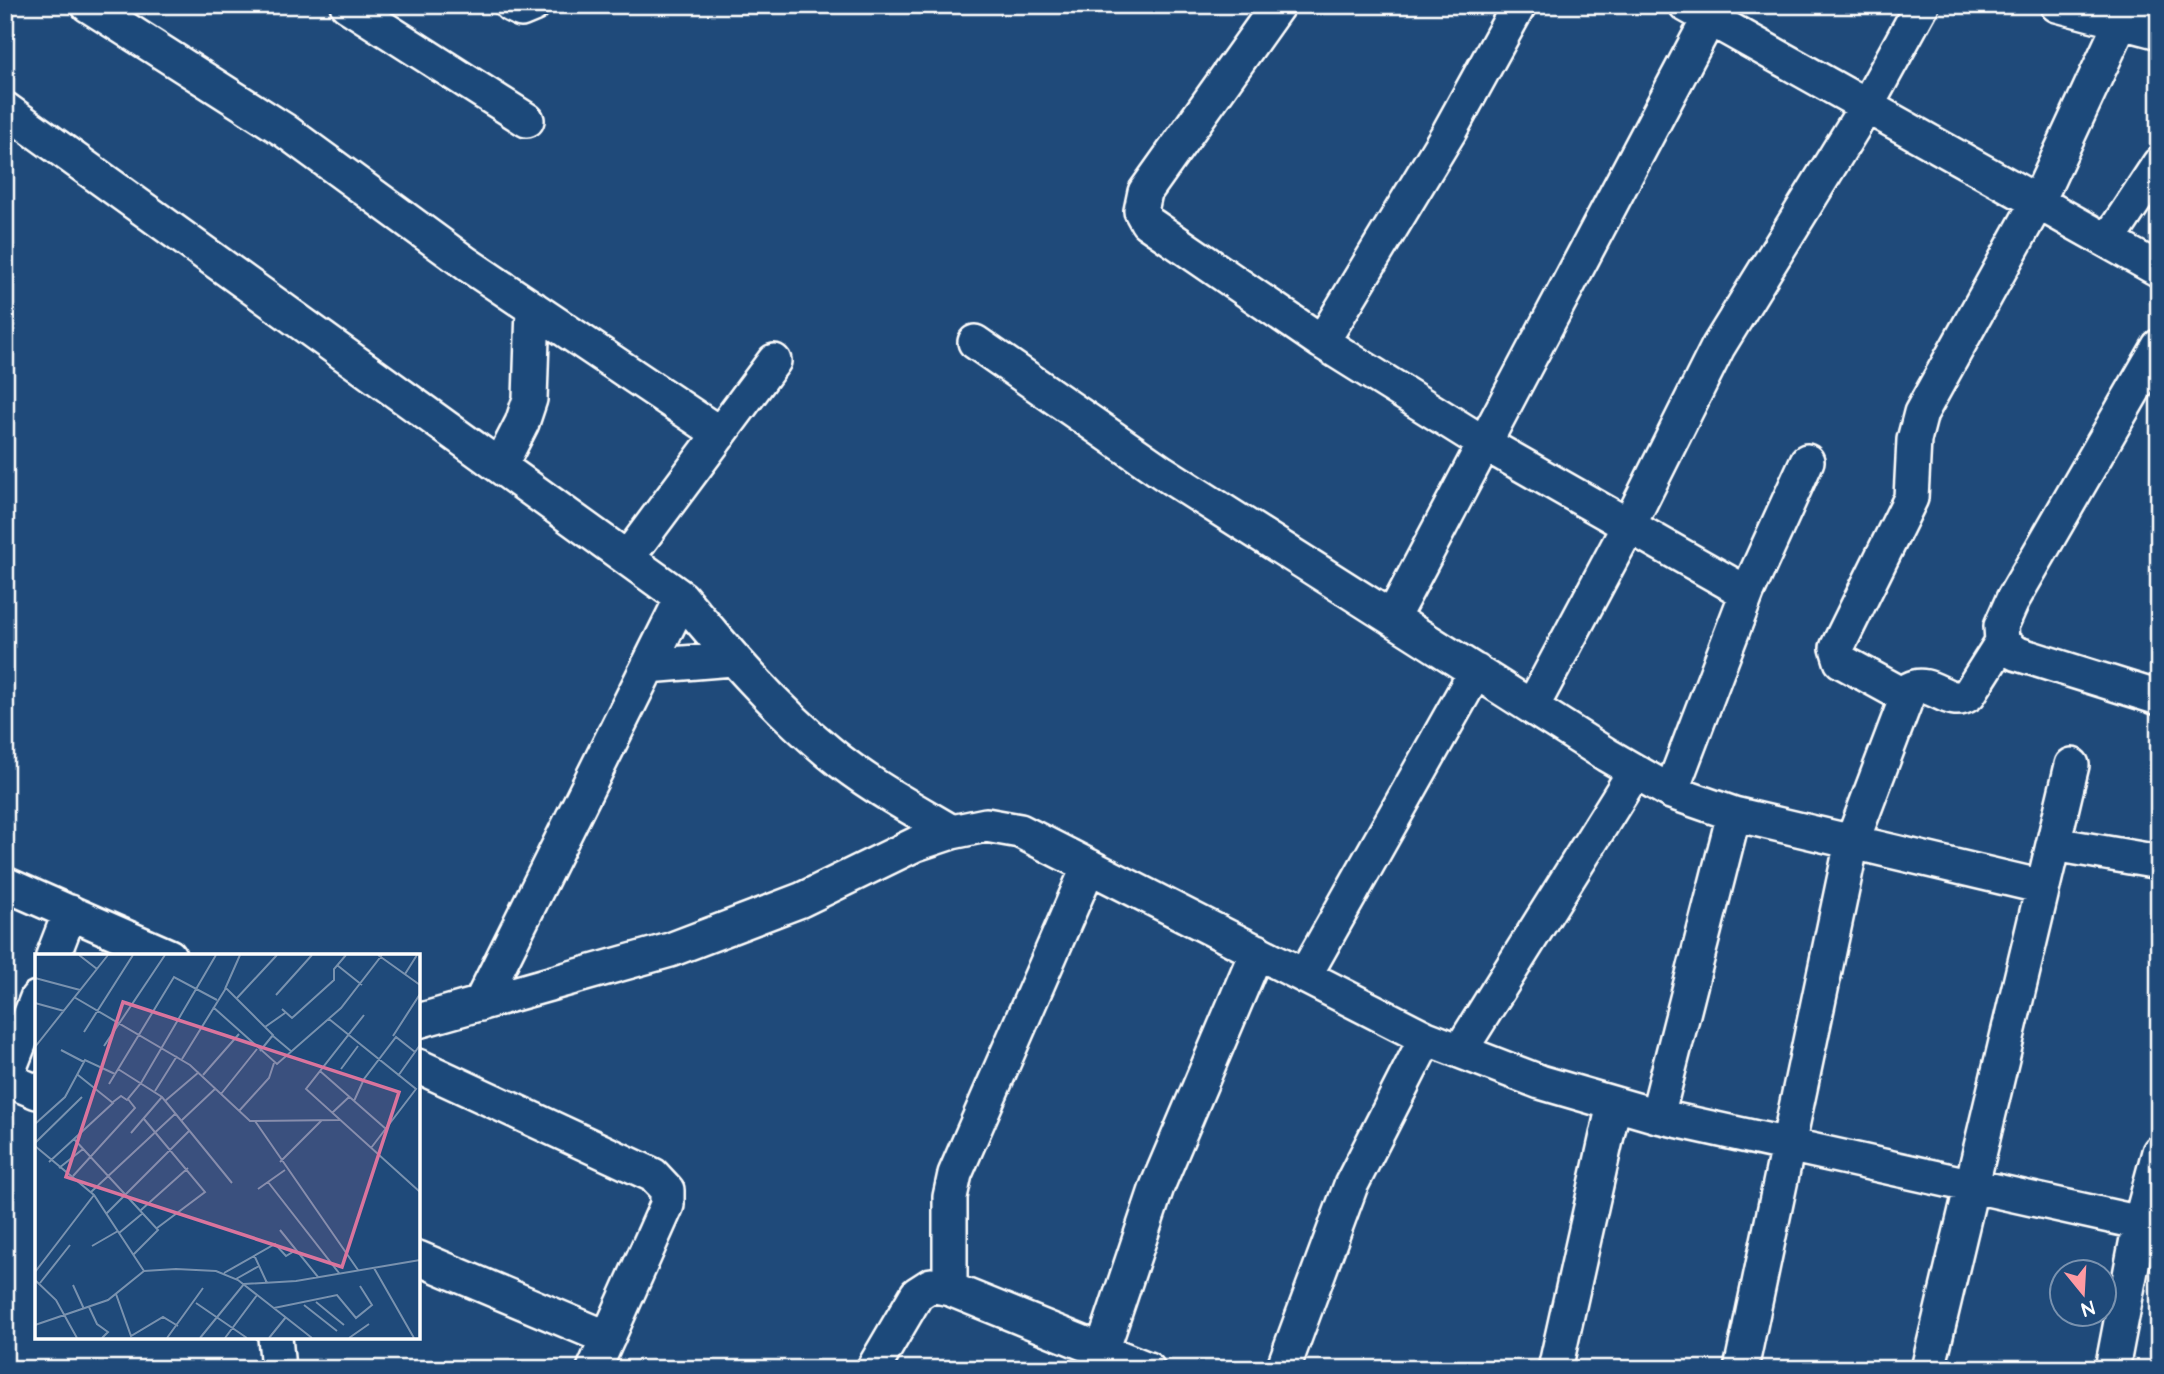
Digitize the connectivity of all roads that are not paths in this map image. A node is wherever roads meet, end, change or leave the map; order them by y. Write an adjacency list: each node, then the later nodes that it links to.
1 (88, 5): 19 (street)
2 (511, 5): 3 (street)
3 (533, 5)
4 (1278, 5): 21 (street)
5 (1519, 5): 21 (street)
6 (1922, 5): 12 (street)
7 (2057, 5): 10 (street)
8 (362, 9): 14 (street)
9 (1704, 9): 12 (street); 25 (street)
10 (2121, 22): 11 (street); 16 (street)
11 (2159, 32)
12 (1867, 105): 16 (street); 28 (street)
13 (5, 109): 27 (street)
14 (527, 120)
15 (2159, 164): 17 (street)
16 (2038, 201): 17 (street); 37 (street)
17 (2108, 241): 18 (street)
18 (2159, 270)
19 (533, 308): 24 (street); 27 (street)
20 (975, 342): 32 (street)
21 (1322, 342): 25 (street)
22 (2159, 346): 33 (street)
23 (774, 361): 24 (street)
24 (720, 434): 29 (street)
25 (1482, 442): 28 (street); 32 (street)
26 (1807, 461): 30 (street)
27 (501, 464): 29 (street)
28 (1628, 527): 30 (street); 39 (street)
29 (628, 557): 31 (street)
30 (1747, 593): 42 (street)
31 (682, 598): 34 (street); 35 (street)
32 (1392, 618): 36 (street)
33 (2002, 642): 37 (street); 38 (street)
34 (732, 659): 35 (street); 44 (street)
35 (648, 666): 57 (street)
36 (1476, 671): 39 (street); 55 (street)
37 (1905, 696): 45 (street)
38 (2159, 698)
39 (1532, 707): 41 (street)
40 (2072, 765): 46 (street)
41 (1635, 771): 42 (street); 60 (street)
42 (1671, 792): 43 (street)
43 (1734, 814): 45 (street); 65 (street)
44 (951, 832): 48 (street); 57 (street)
45 (1852, 842): 50 (street); 66 (street)
46 (2053, 844): 47 (street); 50 (street)
47 (2159, 862)
48 (1089, 866): 52 (street); 71 (street)
49 (5, 884): 51 (street)
50 (2043, 887): 68 (street)
51 (70, 912): 53 (street); 54 (street)
52 (1257, 950): 55 (street); 74 (street)
53 (54, 954)
54 (164, 954)
55 (1306, 975): 59 (street)
56 (35, 1003): 62 (street)
57 (480, 1004): 58 (street)
58 (420, 1020)
59 (1426, 1038): 60 (street); 79 (street)
60 (1460, 1051): 64 (street)
61 (421, 1073): 72 (street)
62 (5, 1079): 63 (street)
63 (35, 1091)
64 (1614, 1104): 65 (street); 80 (street)
65 (1657, 1116): 66 (street)
66 (1790, 1146): 68 (street); 81 (street)
67 (2159, 1152): 69 (street)
68 (1971, 1185): 69 (street); 82 (street)
69 (2149, 1225): 83 (street)
70 (420, 1259): 72 (street)
71 (950, 1289): 74 (street); 77 (street)
72 (608, 1338): 76 (street)
73 (275, 1339): 75 (street)
74 (1084, 1354): 78 (street)
75 (278, 1369)
76 (594, 1369)
77 (873, 1369)
78 (1147, 1369)
79 (1283, 1369)
80 (1555, 1369)
81 (1741, 1369)
82 (1928, 1369)
83 (2112, 1369)

